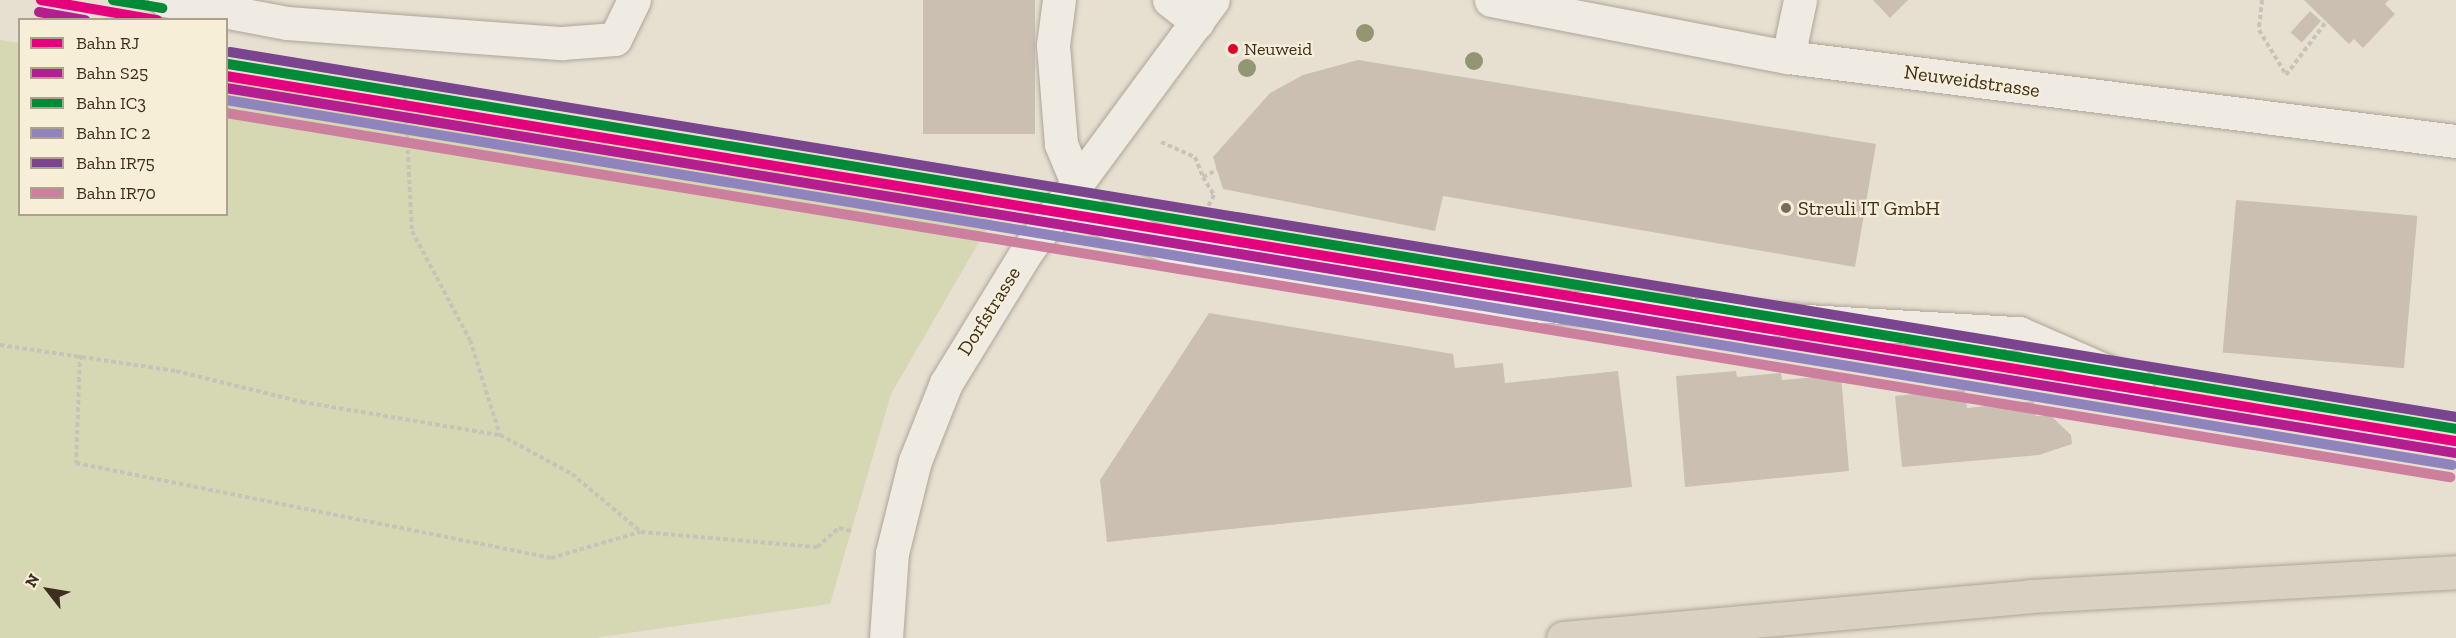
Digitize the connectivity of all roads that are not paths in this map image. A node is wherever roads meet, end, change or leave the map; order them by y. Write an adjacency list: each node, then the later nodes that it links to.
1 (165, 0): 2 (street)
2 (634, 0)
3 (1059, 0): 10 (street)
4 (1169, 0): 7 (street)
5 (1491, 0): 8 (street, Neuweidstrasse)
6 (1800, 0): 8 (street)
7 (1205, 11): 10 (street, Dorfstrasse)
8 (1788, 57): 9 (street, Neuweidstrasse)
9 (2456, 141)
10 (1072, 190): 11 (street); 13 (street, Dorfstrasse)
11 (2136, 384)
12 (2456, 572): 14 (highway)
13 (886, 638)
14 (1563, 638)

